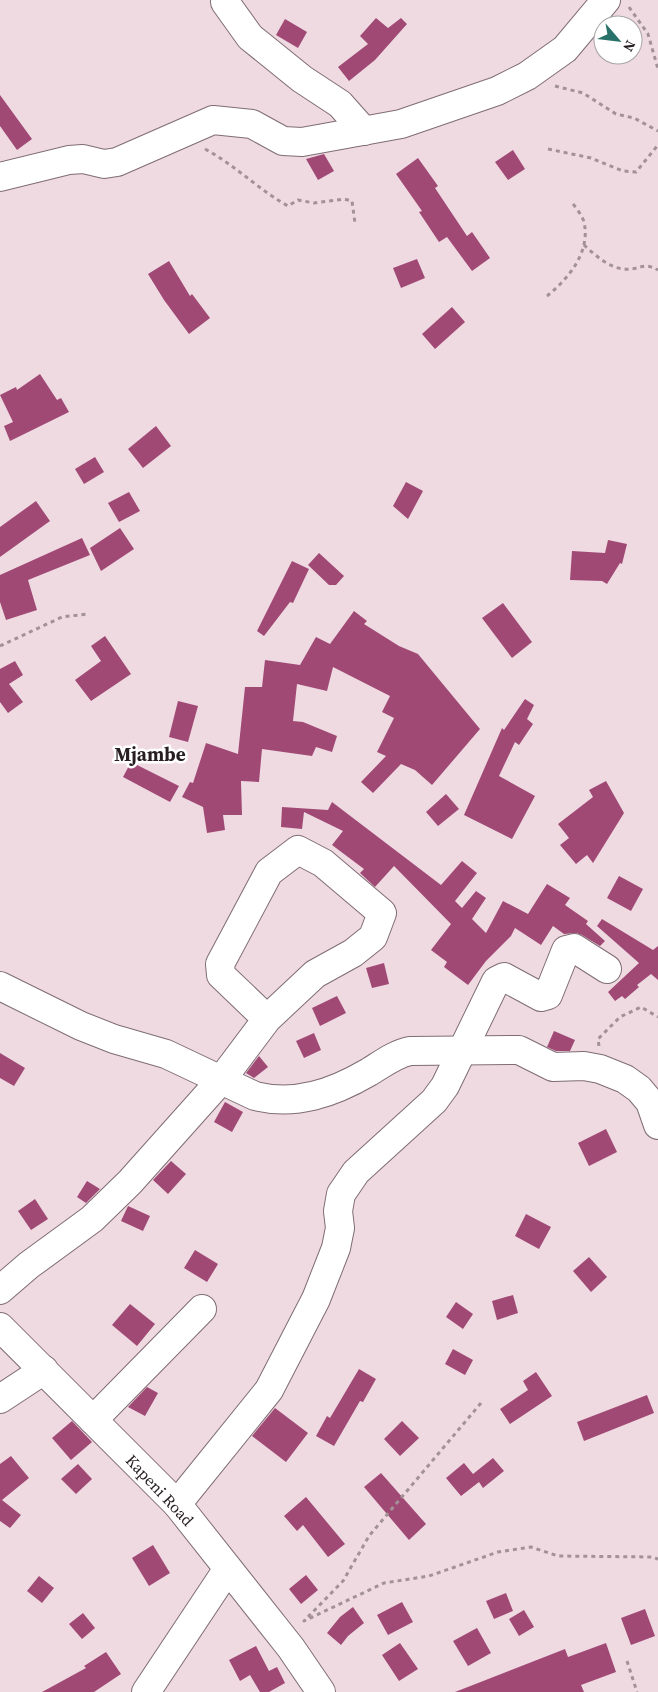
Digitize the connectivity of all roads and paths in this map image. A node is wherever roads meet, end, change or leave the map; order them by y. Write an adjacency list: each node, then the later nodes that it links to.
1 (606, 0): 5 (street)
2 (624, 0): 4 (path)
3 (225, 2): 6 (street)
4 (658, 69)
5 (526, 76): 6 (street); 7 (path)
6 (364, 131): 11 (street)
7 (658, 131)
8 (658, 145): 10 (path)
9 (199, 146): 13 (path)
10 (548, 149)
11 (0, 177)
12 (571, 201): 14 (path)
13 (355, 223)
14 (584, 245): 15 (path); 16 (path)
15 (658, 270)
16 (547, 296)
17 (87, 614): 18 (path)
18 (0, 646)
19 (607, 969): 23 (street)
20 (0, 986): 25 (street)
21 (658, 1017): 24 (path)
22 (267, 1019): 22 (street); 25 (street)
23 (461, 1049): 24 (street); 25 (street); 34 (street)
24 (600, 1069): 26 (street)
25 (222, 1079): 27 (street)
26 (658, 1125)
27 (0, 1290)
28 (202, 1309): 33 (street)
29 (0, 1327): 30 (street, Kapeni Road)
30 (44, 1370): 31 (street); 33 (street, Kapeni Road)
31 (0, 1398)
32 (481, 1403): 35 (path)
33 (92, 1420): 34 (street, Kapeni Road)
34 (177, 1504): 36 (street, Kapeni Road)
35 (658, 1559)
36 (227, 1570): 38 (street); 39 (street, Kapeni Road)
37 (627, 1661): 40 (path)
38 (146, 1692)
39 (321, 1692)
40 (637, 1692)

